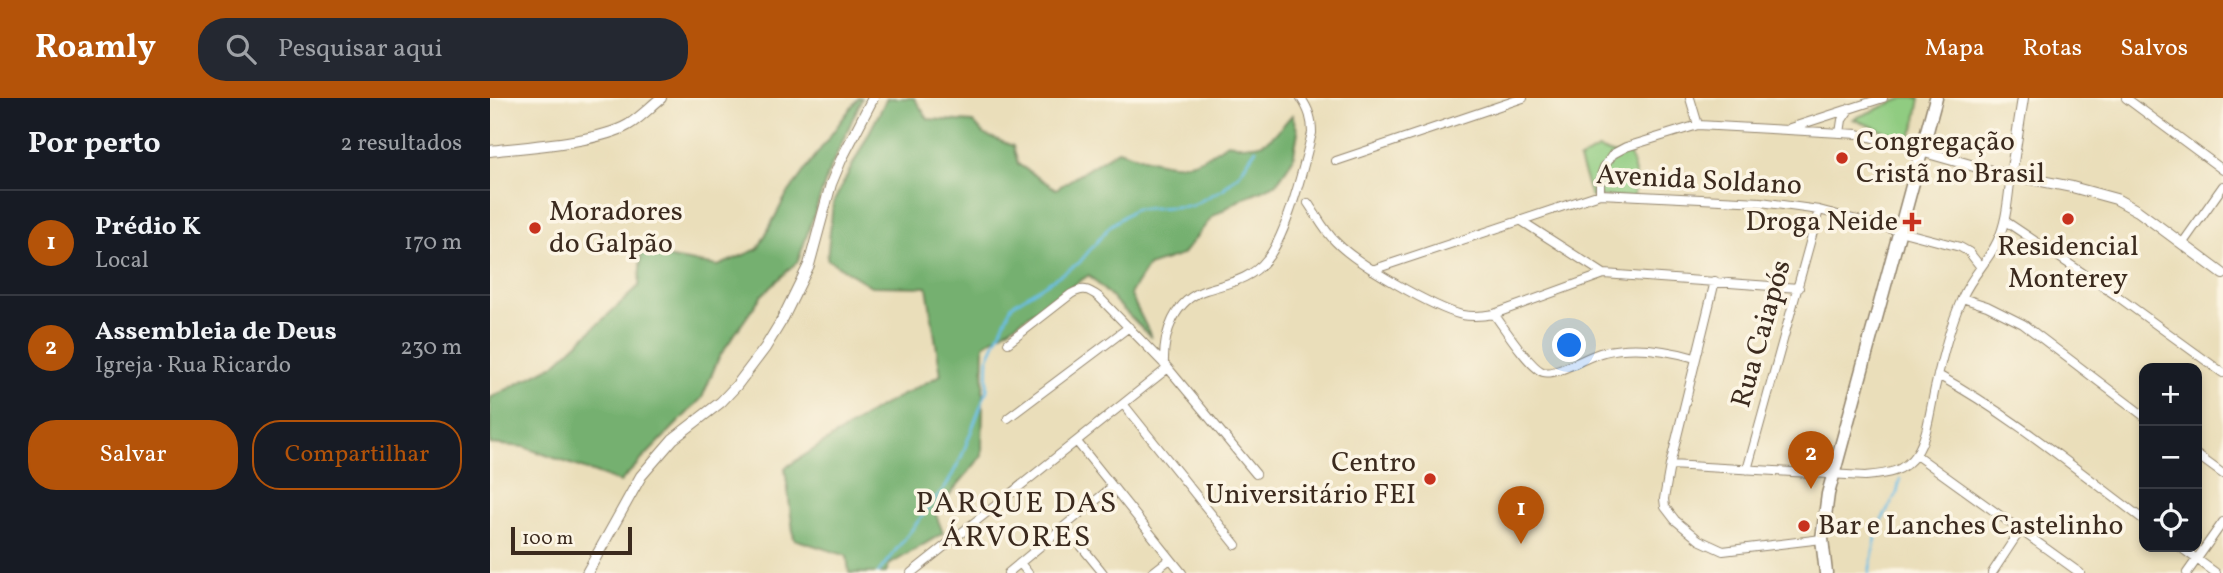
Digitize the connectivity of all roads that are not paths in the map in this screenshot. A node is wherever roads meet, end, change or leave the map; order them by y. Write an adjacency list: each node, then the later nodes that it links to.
1 (661, 98): 14 (street)
2 (873, 98): 63 (street)
3 (1301, 98): 38 (street)
4 (1523, 98): 16 (street)
5 (1690, 98): 11 (street)
6 (1883, 98): 10 (street)
7 (1936, 98): 15 (main road)
8 (2023, 98): 18 (street)
9 (2126, 98): 17 (street)
10 (1850, 108): 12 (street); 13 (street)
11 (1698, 125): 12 (street); 20 (street)
12 (1787, 129): 13 (street)
13 (1840, 133): 15 (street)
14 (490, 151)
15 (1921, 151): 18 (street); 25 (main road)
16 (1336, 161)
17 (2223, 170)
18 (2011, 175): 24 (street); 26 (street)
19 (2223, 186): 26 (street)
20 (1600, 194): 22 (street, Avenida Soldano); 23 (street, Avenida Soldano)
21 (1308, 202): 28 (street)
22 (1819, 210): 25 (street, Avenida Soldano); 32 (street, Rua Caiapós)
23 (1520, 220): 28 (street, Avenida Soldano); 29 (street)
24 (2005, 220): 27 (street); 39 (street)
25 (1900, 230): 27 (street, Avenida Soldano); 51 (main road)
26 (2182, 244): 30 (street)
27 (1980, 267): 33 (street)
28 (1372, 270): 34 (street)
29 (1604, 274): 31 (street); 34 (street)
30 (2223, 274)
31 (1715, 281): 32 (street); 37 (street)
32 (1799, 288): 48 (street, Rua Caiapós)
33 (1962, 298): 40 (street); 42 (street)
34 (1494, 314): 37 (street)
35 (1129, 327): 36 (street); 38 (street); 43 (street)
36 (1008, 343)
37 (1695, 358): 47 (street)
38 (1166, 366): 41 (street); 49 (street)
39 (2223, 373)
40 (1938, 374): 45 (street); 53 (street)
41 (1124, 405): 44 (street); 58 (street)
42 (2139, 412)
43 (1007, 418)
44 (1077, 442): 52 (street); 64 (street)
45 (1916, 455): 51 (street); 56 (street)
46 (2202, 459): 50 (street)
47 (1670, 465): 48 (street); 57 (street)
48 (1747, 470): 51 (street)
49 (1256, 474)
50 (2223, 474)
51 (1833, 475): 57 (main road)
52 (1112, 487): 55 (street); 60 (street)
53 (2139, 516)
54 (2223, 522): 61 (street)
55 (1065, 526): 62 (street); 67 (street)
56 (2021, 529): 71 (street); 72 (street)
57 (1822, 539): 70 (main road)
58 (1236, 545)
59 (2187, 552): 61 (street)
60 (1170, 559): 68 (street); 69 (street)
61 (2197, 559): 73 (street); 74 (street)
62 (1020, 564): 65 (street); 66 (street)
63 (587, 573)
64 (911, 573)
65 (1008, 573)
66 (1028, 573)
67 (1102, 573)
68 (1152, 573)
69 (1182, 573)
70 (1826, 573)
71 (1993, 573)
72 (2080, 573)
73 (2187, 573)
74 (2216, 573)

